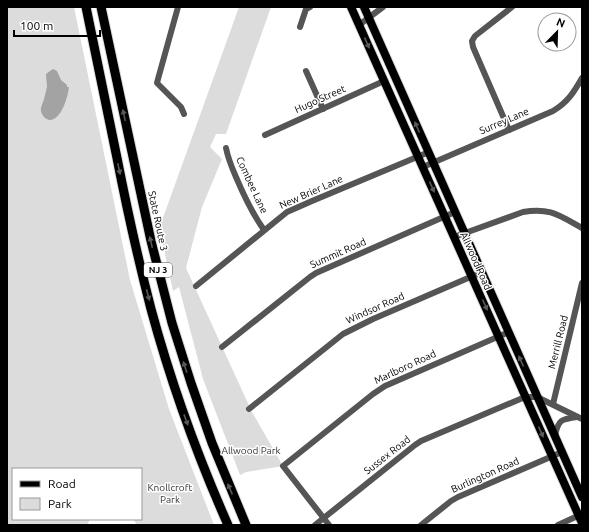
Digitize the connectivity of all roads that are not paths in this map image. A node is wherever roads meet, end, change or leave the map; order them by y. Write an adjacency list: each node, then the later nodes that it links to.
1 (81, 7): 14 (highway)
2 (86, 7): 14 (highway, NJ 3)
3 (101, 7): 52 (highway, State Route 3 / NJ 3, one-way to 3)
4 (178, 7): 18 (street)
5 (310, 7): 12 (street)
6 (351, 7): 11 (main road, Allwood Road)
7 (364, 7): 10 (main road, Allwood Road)
8 (383, 7): 10 (street)
9 (512, 7): 19 (street)
10 (369, 18): 11 (street); 22 (main road, Allwood Road, one-way to 10)
11 (360, 25): 16 (main road, Allwood Road, one-way to 16)
12 (300, 27)
13 (306, 71): 17 (street)
14 (99, 73): 51 (highway, NJ 3, one-way to 51)
15 (582, 78): 19 (street, Surrey Lane)
16 (384, 81): 17 (street, Hugo Street); 23 (main road, Allwood Road)
17 (323, 109): 20 (street, Hugo Street)
18 (184, 114)
19 (509, 130): 24 (street, Surrey Lane)
20 (265, 135)
21 (226, 148): 29 (street, Combee Lane)
22 (429, 152): 23 (street, New Brier Lane); 24 (main road, Allwood Road)
23 (418, 157): 25 (main road, Allwood Road); 29 (street, New Brier Lane)
24 (433, 163): 25 (street, Surrey Lane); 26 (main road, Allwood Road)
25 (423, 167): 27 (main road, Allwood Road, one-way to 27)
26 (456, 212): 27 (street, Summit Road); 30 (main road, Allwood Road)
27 (445, 217): 31 (main road, Allwood Road); 38 (street, Summit Road)
28 (582, 228): 30 (street)
29 (264, 230): 35 (street, New Brier Lane)
30 (465, 234): 31 (street); 32 (main road, Allwood Road)
31 (454, 237): 33 (main road, Allwood Road)
32 (482, 272): 33 (street, Windsor Road); 36 (main road, Allwood Road)
33 (472, 276): 37 (main road, Allwood Road, one-way to 37); 42 (street, Windsor Road)
34 (582, 283): 41 (street, Merrill Road)
35 (196, 286)
36 (508, 332): 37 (street, Marlboro Road); 40 (main road, Allwood Road, one-way to 36)
37 (498, 336): 39 (main road, Allwood Road); 49 (street, Marlboro Road)
38 (222, 347)
39 (525, 397): 40 (street); 46 (main road, Allwood Road, one-way to 46); 49 (street, Sussex Road)
40 (537, 397): 41 (street); 44 (main road, Allwood Road)
41 (553, 404): 43 (street)
42 (249, 409)
43 (579, 418): 44 (street)
44 (555, 436): 45 (main road, Allwood Road)
45 (562, 452): 46 (street, Burlington Road); 47 (main road, Allwood Road)
46 (552, 457): 48 (main road, Allwood Road); 55 (street, Burlington Road)
47 (582, 497)
48 (580, 515): 50 (main road, Allwood Road); 56 (street)
49 (324, 518): 53 (street, Sussex Road); 54 (street)
50 (582, 523)
51 (228, 525)
52 (246, 525)
53 (315, 525)
54 (329, 525)
55 (421, 525)
56 (558, 525)

